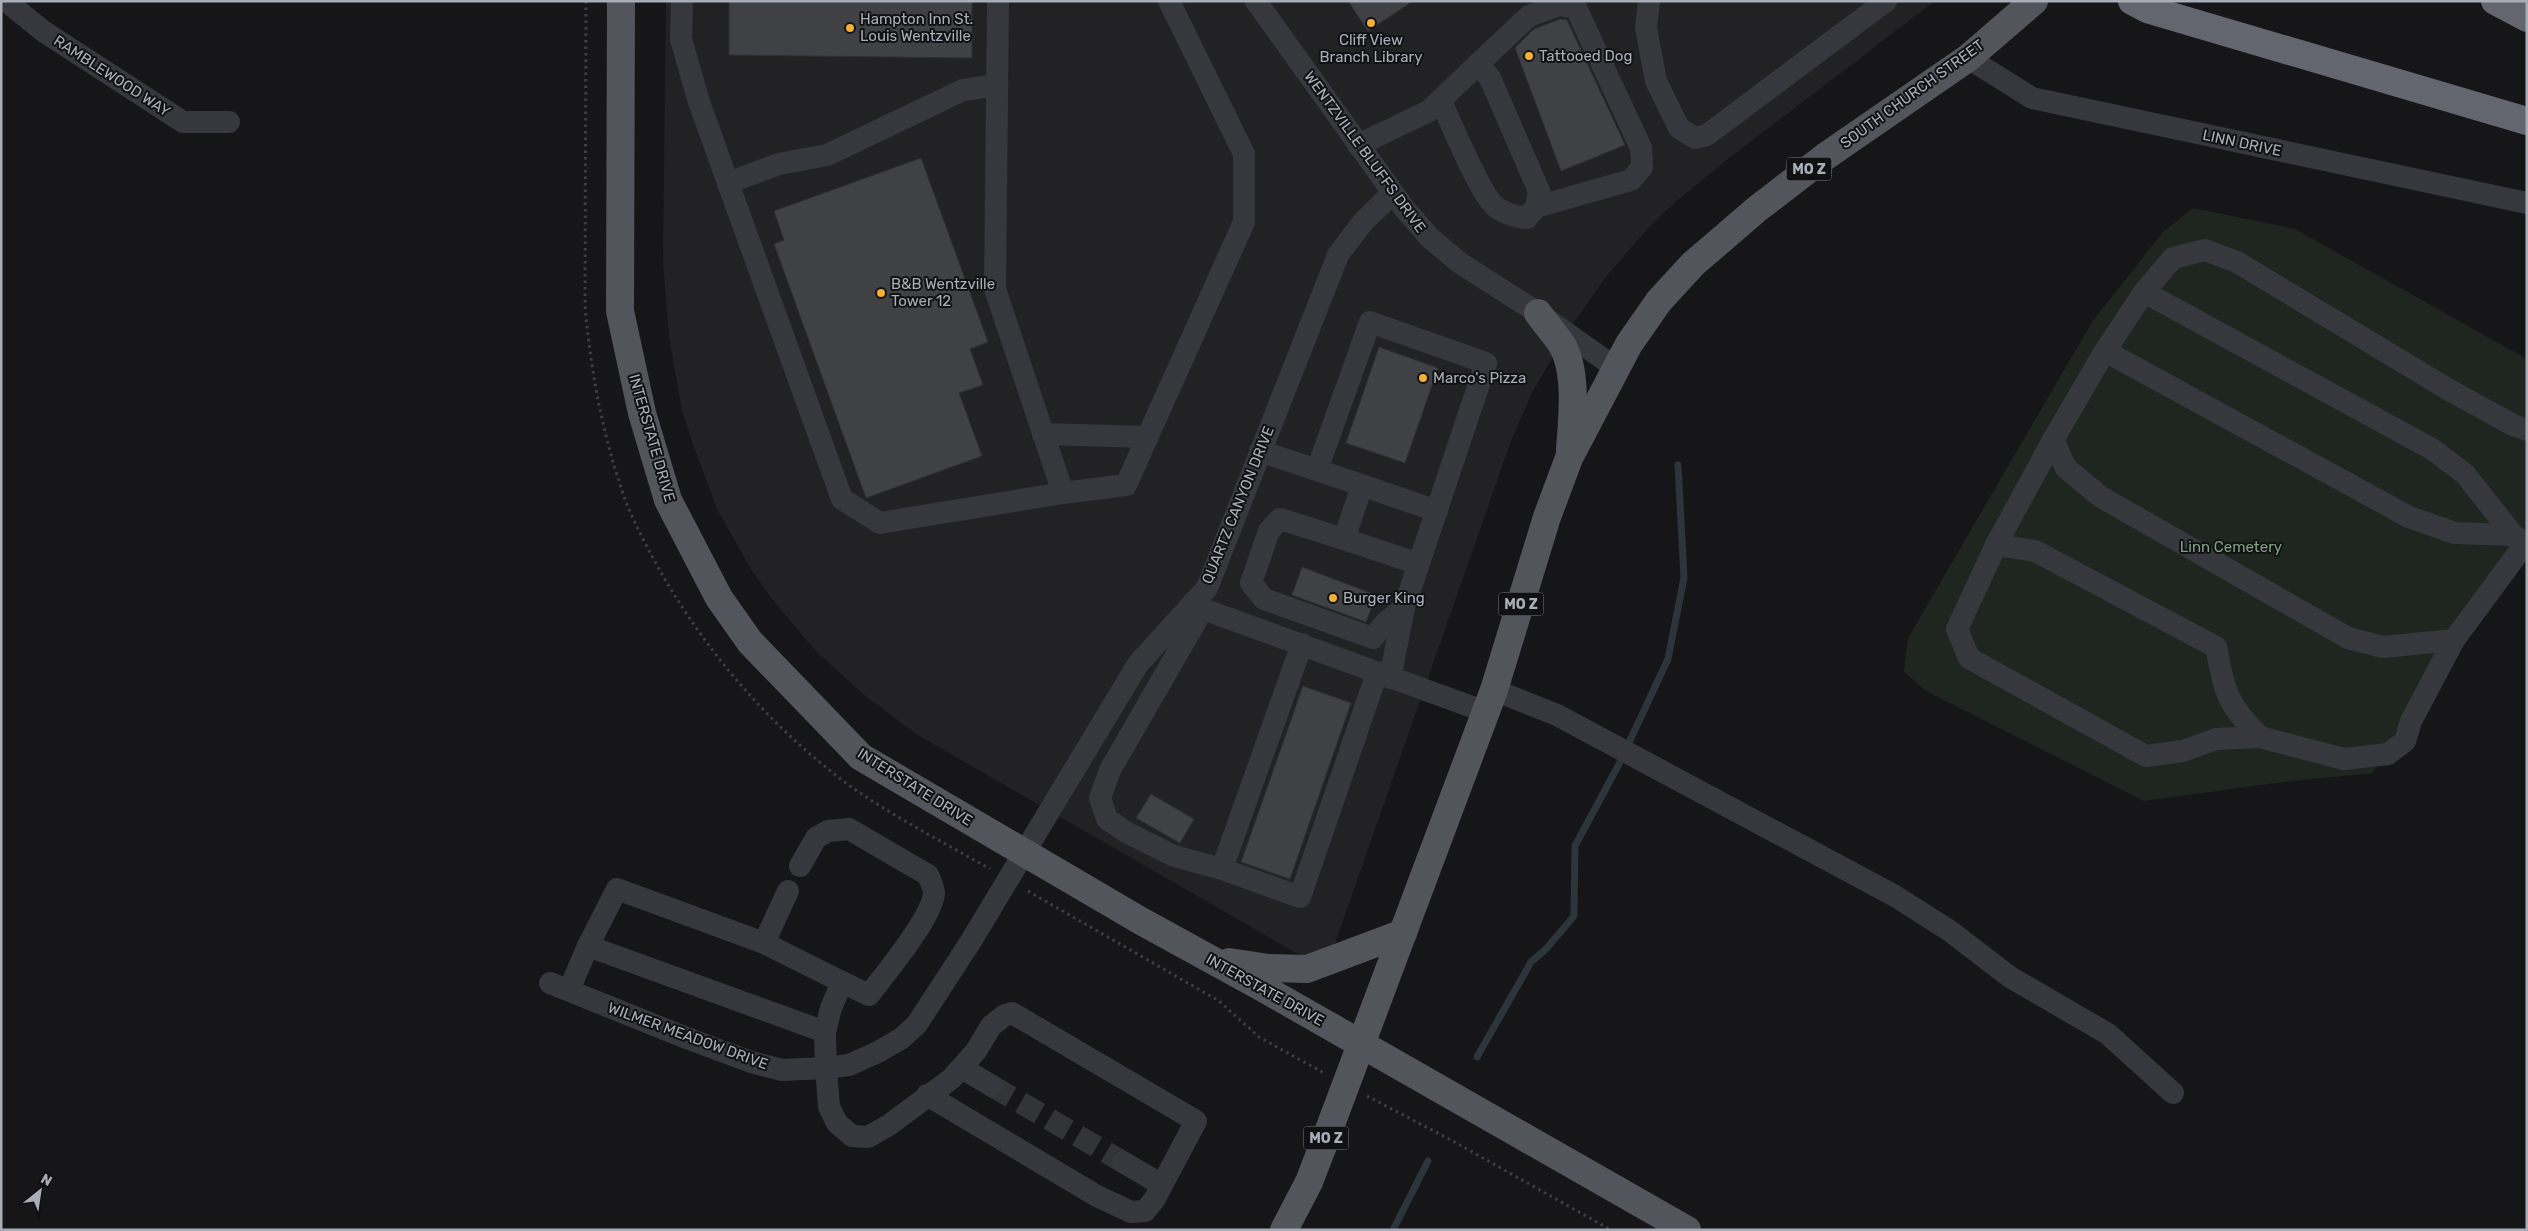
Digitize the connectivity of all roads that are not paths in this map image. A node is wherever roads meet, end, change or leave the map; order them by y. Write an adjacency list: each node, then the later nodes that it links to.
1 (6, 1): 18 (street, RAMBLEWOOD WAY)
2 (621, 1): 49 (main road, INTERSTATE DRIVE)
3 (682, 1): 20 (street)
4 (998, 1): 15 (street)
5 (1169, 1): 30 (street)
6 (1256, 1): 19 (street, WENTZVILLE BLUFFS DRIVE)
7 (1649, 1): 8 (street)
8 (1886, 1)
9 (2034, 1): 13 (main road, SOUTH CHURCH STREET / MO Z)
10 (2132, 1): 17 (highway)
11 (2495, 1): 12 (highway)
12 (2527, 18)
13 (1968, 58): 22 (street, LINN DRIVE); 27 (main road, SOUTH CHURCH STREET / MO Z)
14 (1478, 64): 16 (street); 23 (street); 23 (street)
15 (997, 85): 20 (street); 29 (street)
16 (1441, 101): 19 (street); 23 (street)
17 (2527, 121)
18 (229, 122)
19 (1358, 145): 21 (street, WENTZVILLE BLUFFS DRIVE)
20 (728, 183): 36 (street)
21 (1393, 193): 25 (street, WENTZVILLE BLUFFS DRIVE); 32 (street, QUARTZ CANYON DRIVE)
22 (2527, 203)
23 (1536, 207)
24 (2144, 292): 26 (street); 28 (street); 39 (street)
25 (1538, 313): 27 (street, WENTZVILLE BLUFFS DRIVE); 33 (main road)
26 (2105, 351): 31 (street); 39 (street)
27 (1616, 368): 33 (main road, SOUTH CHURCH STREET / MO Z)
28 (2527, 430)
29 (1043, 434): 30 (street); 36 (street)
30 (1148, 437): 36 (street)
31 (2053, 440): 40 (street); 44 (street)
32 (1260, 451): 34 (street); 42 (street, QUARTZ CANYON DRIVE)
33 (1569, 458): 47 (main road, SOUTH CHURCH STREET / MO Z)
34 (1317, 470): 35 (street); 37 (street)
35 (1362, 486): 37 (street); 38 (street)
36 (1062, 493)
37 (1437, 511): 41 (street)
38 (1344, 539): 41 (street); 43 (street)
39 (2522, 540): 44 (street)
40 (1996, 545): 48 (street); 48 (street)
41 (1419, 564): 43 (street)
42 (1197, 607): 45 (street); 49 (street, QUARTZ CANYON DRIVE); 51 (street)
43 (1404, 608): 46 (street)
44 (2454, 640): 48 (street)
45 (1302, 644): 46 (street); 51 (street)
46 (1384, 675): 47 (street); 51 (street)
47 (1490, 701): 53 (main road, MO Z); 63 (street)
48 (2260, 738)
49 (1023, 853): 56 (main road, INTERSTATE DRIVE); 60 (street, WILMER MEADOW DRIVE)
50 (800, 866): 57 (street)
51 (1222, 869)
52 (788, 891): 54 (street)
53 (1403, 933): 56 (main road); 59 (main road, MO Z)
54 (764, 943): 55 (street); 57 (street)
55 (588, 946): 58 (street); 60 (street, WILMER MEADOW DRIVE)
56 (1212, 960): 59 (main road, INTERSTATE DRIVE)
57 (842, 982): 58 (street)
58 (826, 1032): 60 (street)
59 (1362, 1044): 67 (main road, MO Z); 68 (main road, INTERSTATE DRIVE)
60 (826, 1068): 64 (street)
61 (962, 1068): 62 (street); 64 (street); 66 (street)
62 (992, 1086)
63 (2174, 1093)
64 (927, 1095): 66 (street)
65 (1123, 1162): 66 (street)
66 (1162, 1185)
67 (1284, 1230)
68 (1687, 1230)

